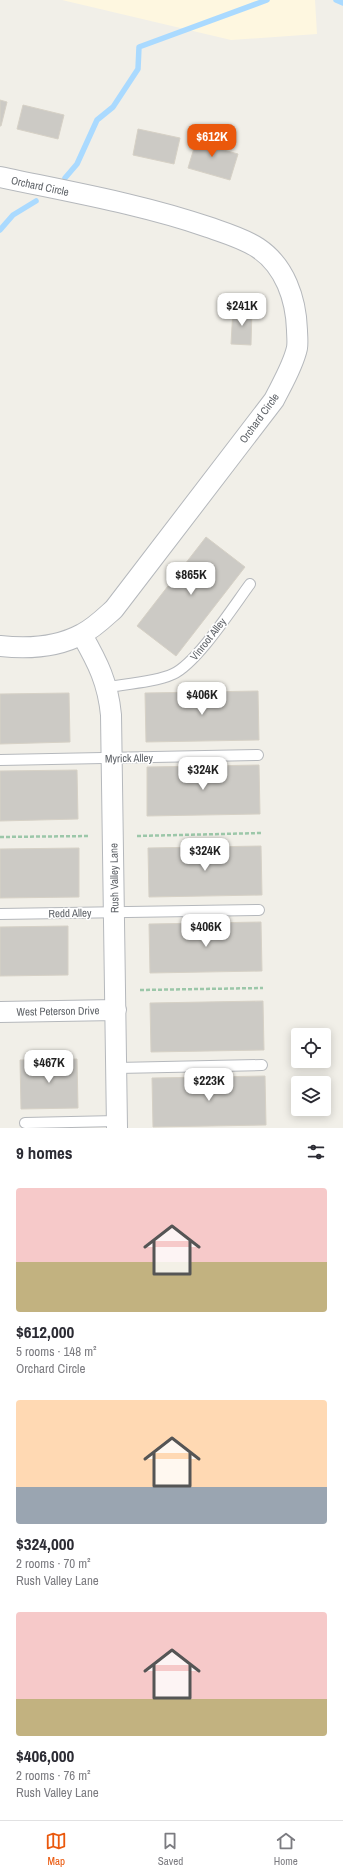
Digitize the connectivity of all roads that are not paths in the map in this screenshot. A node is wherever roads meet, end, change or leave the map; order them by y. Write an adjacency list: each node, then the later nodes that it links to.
1 (0, 177): 3 (street, Orchard Circle)
2 (250, 584): 5 (lane, Vinroot Alley)
3 (82, 634): 4 (street, Orchard Circle); 5 (street, Rush Valley Lane)
4 (0, 646)
5 (107, 687): 7 (street, Rush Valley Lane)
6 (258, 755): 7 (lane, Myrick Alley)
7 (113, 758): 8 (lane, Myrick Alley); 10 (street, Rush Valley Lane)
8 (0, 760)
9 (259, 910): 10 (lane, Redd Alley)
10 (114, 912): 11 (lane, Redd Alley); 12 (street, Rush Valley Lane)
11 (0, 914)
12 (116, 1010): 13 (street, West Peterson Drive); 15 (street, Rush Valley Lane)
13 (0, 1012)
14 (262, 1065): 15 (lane)
15 (117, 1068): 17 (street, Rush Valley Lane)
16 (25, 1123): 17 (lane)
17 (117, 1124)

